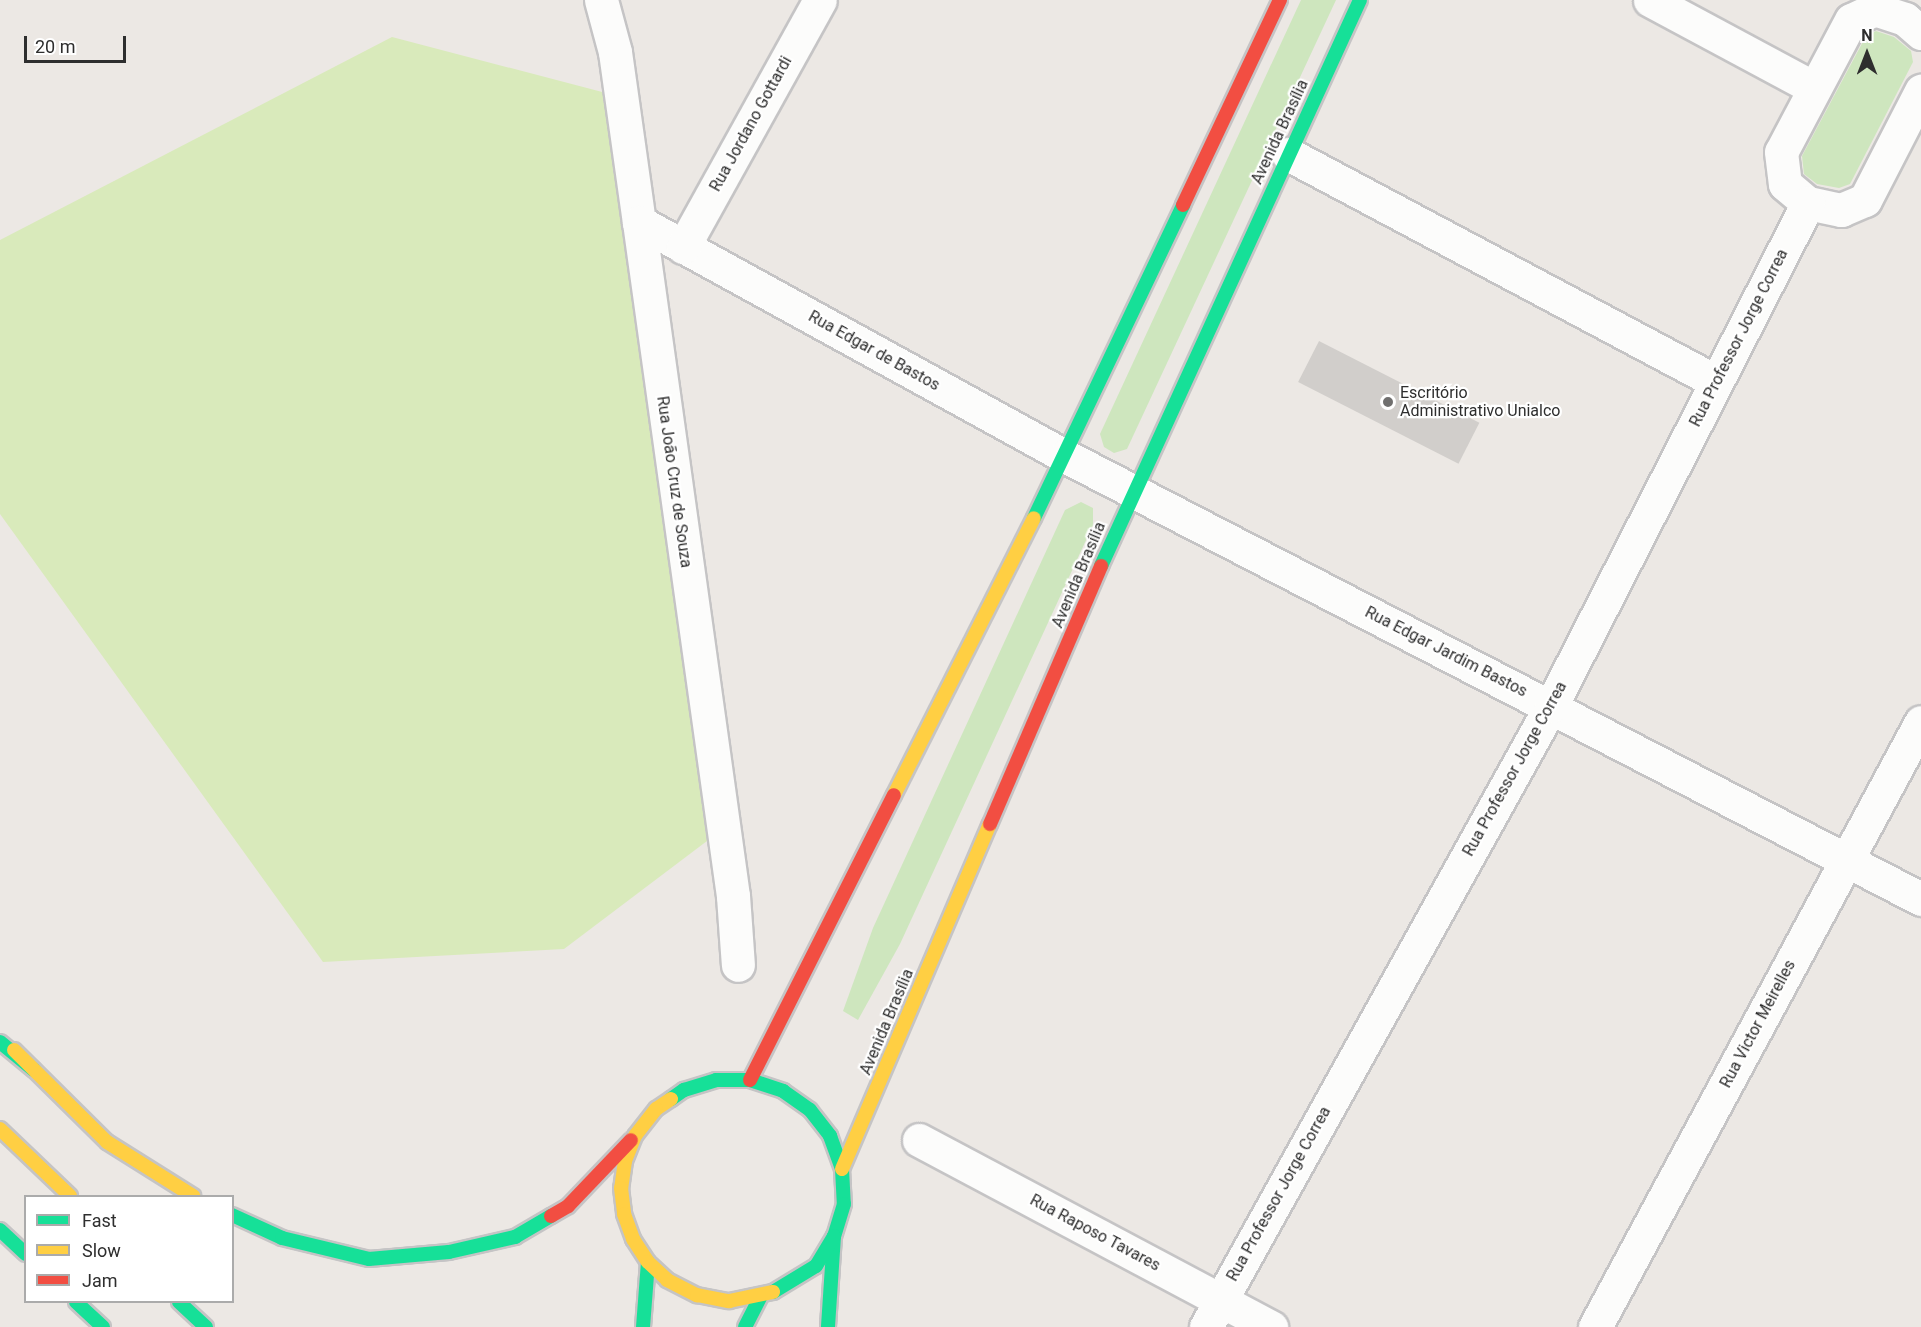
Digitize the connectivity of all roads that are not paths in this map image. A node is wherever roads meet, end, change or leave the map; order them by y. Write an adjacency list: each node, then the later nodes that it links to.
1 (601, 0): 12 (street, Rua João Cruz de Souza)
2 (820, 0): 13 (street, Rua Jordano Gottardi)
3 (1280, 0): 15 (main road)
4 (1360, 0): 10 (main road, Avenida Brasília)
5 (1650, 0): 7 (street)
6 (1914, 18): 7 (street)
7 (1814, 88): 11 (street)
8 (1921, 91): 9 (street)
9 (1910, 138): 11 (street)
10 (1288, 154): 14 (street); 16 (main road, Avenida Brasília)
11 (1808, 203): 14 (street, Rua Professor Jorge Correa)
12 (639, 222): 13 (street, Rua Edgar de Bastos); 21 (street, Rua João Cruz de Souza)
13 (683, 247): 15 (street, Rua Edgar de Bastos)
14 (1716, 382): 17 (street, Rua Professor Jorge Correa)
15 (1065, 456): 16 (street, Rua Edgar Jardim Bastos); 25 (main road)
16 (1133, 491): 17 (street, Rua Edgar Jardim Bastos); 29 (main road, Avenida Brasília)
17 (1551, 706): 19 (street, Rua Edgar Jardim Bastos); 40 (street, Rua Professor Jorge Correa)
18 (1921, 722): 19 (street, Rua Victor Meirelles)
19 (1846, 861): 20 (street, Rua Edgar Jardim Bastos); 47 (street, Rua Victor Meirelles)
20 (1921, 899)
21 (738, 965)
22 (0, 1036): 24 (main road)
23 (0, 1042): 24 (main road)
24 (34, 1070): 31 (main road)
25 (750, 1080): 27 (main road, Avenida Brasília); 29 (main road, Avenida Brasília)
26 (0, 1130): 30 (main road)
27 (635, 1136): 32 (main road, Avenida Brasília); 36 (main road, Avenida Brasília)
28 (919, 1140): 40 (street, Rua Raposo Tavares)
29 (842, 1169): 34 (main road, Avenida Brasília)
30 (68, 1195)
31 (190, 1195)
32 (234, 1216)
33 (0, 1230): 35 (main road)
34 (834, 1236): 37 (main road, Avenida Brasília); 45 (main road, Avenida Brasília)
35 (24, 1252)
36 (648, 1262): 37 (main road, Avenida Brasília); 43 (main road)
37 (760, 1297): 44 (main road)
38 (77, 1303): 41 (main road)
39 (180, 1303): 42 (main road)
40 (1213, 1314): 46 (street, Rua Raposo Tavares)
41 (103, 1327)
42 (206, 1327)
43 (644, 1327)
44 (745, 1327)
45 (828, 1327)
46 (1271, 1327)
47 (1595, 1327)

